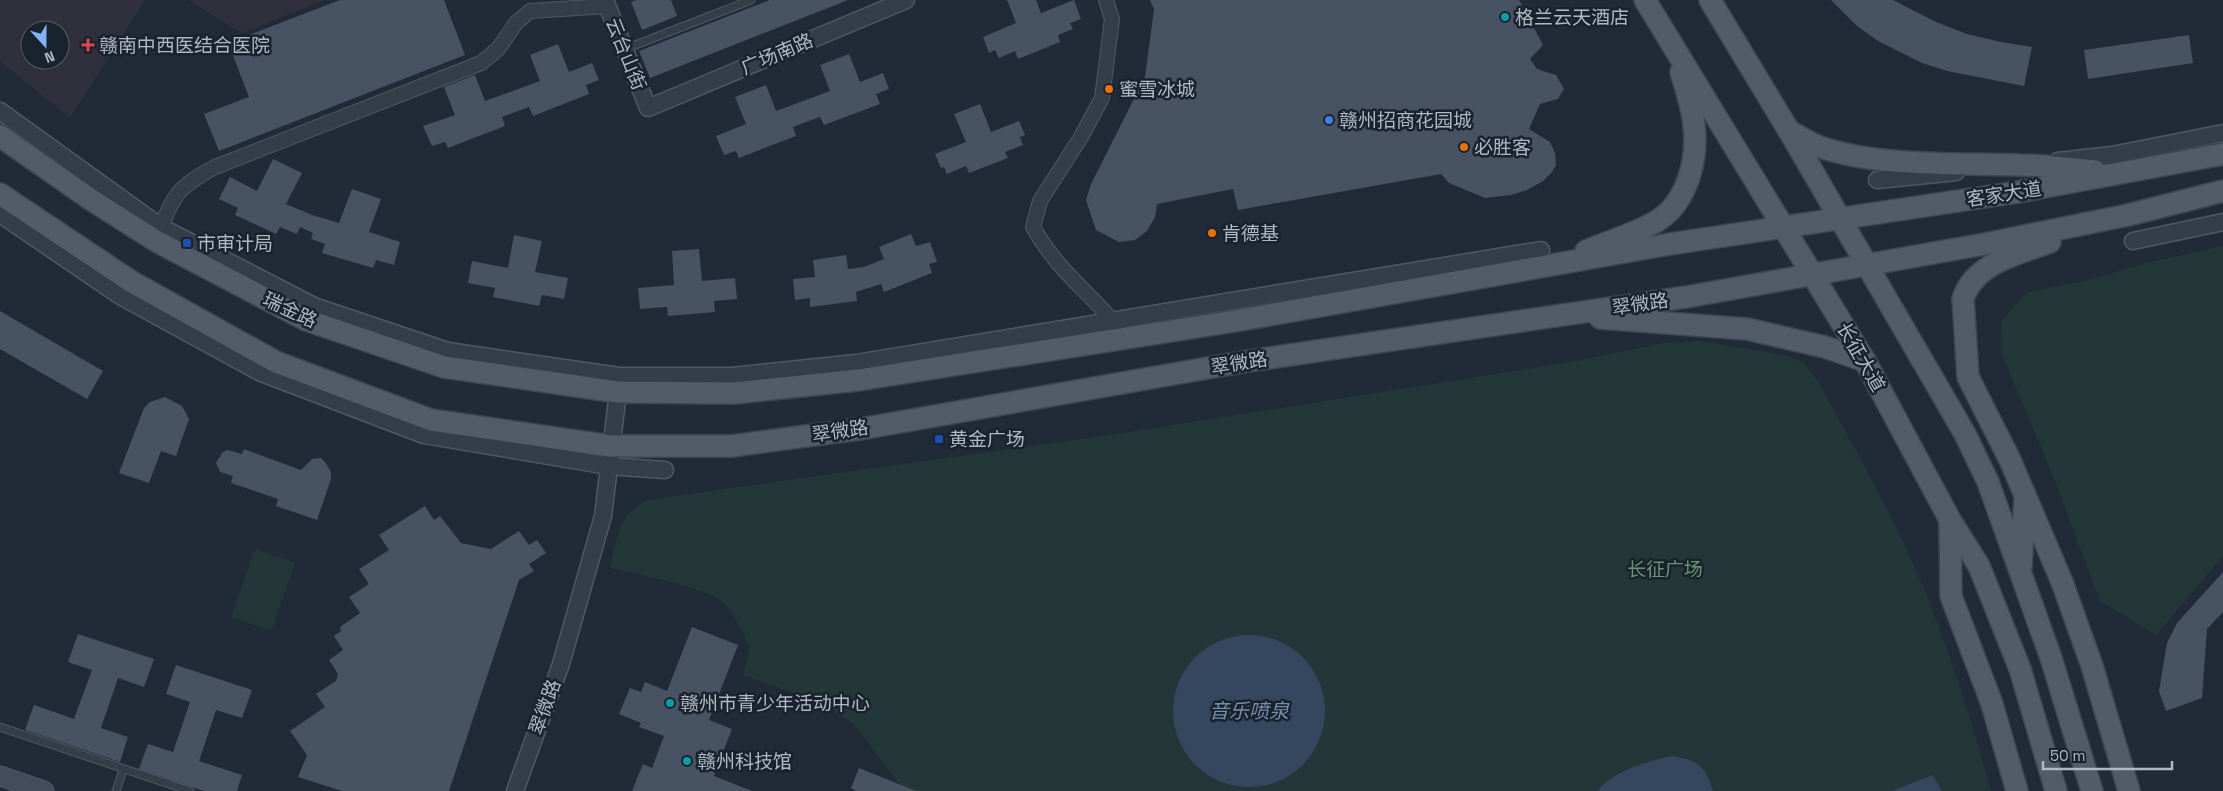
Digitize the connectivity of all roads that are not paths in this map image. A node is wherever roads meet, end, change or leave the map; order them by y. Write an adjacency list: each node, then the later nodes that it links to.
1 (750, 0): 8 (lane)
2 (906, 0): 9 (street, 广场南路)
3 (1106, 0): 31 (street)
4 (1645, 0): 7 (main road, 长征大道)
5 (1710, 0): 11 (main road)
6 (606, 3): 8 (street, 云台山街); 25 (street)
7 (1674, 48): 24 (main road, 长征大道); 27 (main road)
8 (624, 49): 9 (street, 云台山街)
9 (648, 108)
10 (0, 111): 25 (street)
11 (1789, 131): 15 (main road); 22 (main road)
12 (2223, 133): 15 (street)
13 (0, 136): 25 (main road, 瑞金路)
14 (2223, 154): 16 (main road, 客家大道)
15 (2022, 165): 16 (main road); 17 (street)
16 (2125, 173): 22 (main road, 客家大道)
17 (1877, 180)
18 (2223, 191): 21 (main road)
19 (0, 194): 37 (main road)
20 (0, 214): 37 (street)
21 (2128, 215): 28 (main road); 36 (main road)
22 (1841, 219): 24 (main road, 客家大道); 28 (main road)
23 (2223, 222): 26 (street)
24 (1783, 227): 27 (main road); 29 (main road, 长征大道)
25 (159, 234): 31 (street); 34 (main road, 瑞金路)
26 (2132, 241)
27 (1545, 258): 31 (street); 32 (main road)
28 (1868, 265): 29 (main road, 翠微路); 35 (main road)
29 (1812, 275): 30 (main road, 翠微路); 33 (main road, 长征大道)
30 (1564, 314): 33 (main road); 37 (main road, 翠微路)
31 (1111, 320): 32 (street)
32 (1127, 338): 34 (main road)
33 (1865, 361): 40 (main road, 长征大道)
34 (618, 392): 37 (street, 翠微路)
35 (1948, 404): 36 (main road); 41 (main road)
36 (1998, 437): 39 (main road)
37 (609, 456): 38 (street); 48 (street, 翠微路)
38 (665, 470)
39 (2025, 496): 41 (main road); 52 (main road)
40 (1950, 520): 49 (main road); 50 (main road, 长征大道)
41 (2020, 575): 51 (main road)
42 (0, 727): 43 (lane)
43 (123, 770): 46 (lane); 47 (lane)
44 (0, 776): 45 (main road)
45 (44, 791)
46 (116, 791)
47 (190, 791)
48 (515, 791)
49 (2017, 791)
50 (2056, 791)
51 (2092, 791)
52 (2129, 791)

